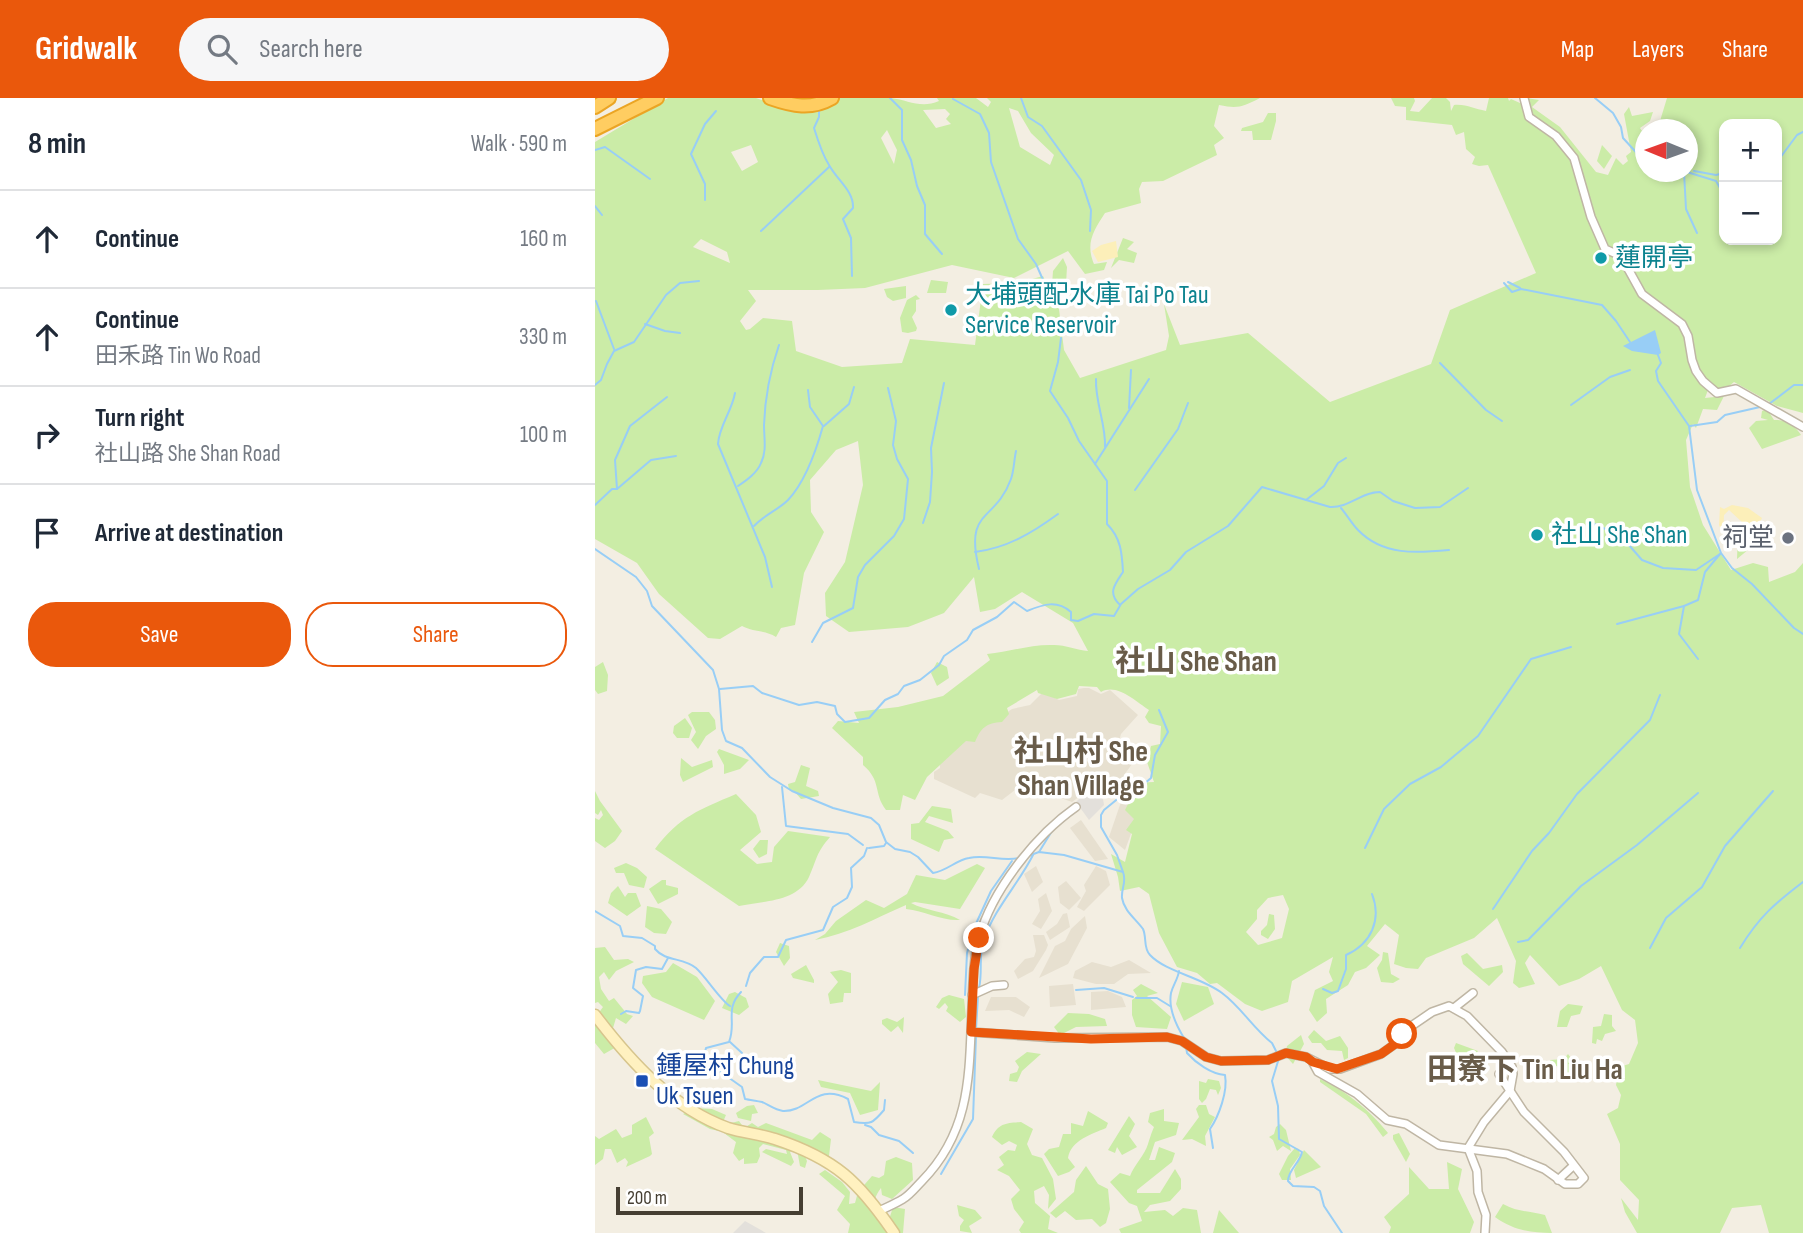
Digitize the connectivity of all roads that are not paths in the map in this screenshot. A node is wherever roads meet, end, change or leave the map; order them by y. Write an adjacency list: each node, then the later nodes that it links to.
1 (609, 98): 9 (highway)
2 (639, 98): 10 (highway)
3 (657, 98): 10 (highway)
4 (770, 98): 7 (highway)
5 (801, 98): 6 (highway)
6 (811, 98)
7 (832, 98)
8 (1524, 98): 11 (street)
9 (595, 107)
10 (595, 128)
11 (1803, 427)
12 (1076, 807): 15 (street)
13 (1004, 985): 15 (street)
14 (1473, 993): 16 (street)
15 (972, 995): 18 (street)
16 (1454, 1008): 19 (street); 21 (street)
17 (595, 1015): 25 (main road)
18 (971, 1032): 19 (street); 25 (street)
19 (1313, 1062): 22 (street)
20 (1499, 1074): 21 (street)
21 (1510, 1091): 22 (street); 23 (street)
22 (1468, 1148): 24 (street); 27 (street)
23 (1573, 1166): 24 (street); 24 (street)
24 (1558, 1180)
25 (879, 1211): 26 (main road)
26 (894, 1233)
27 (1485, 1233)

